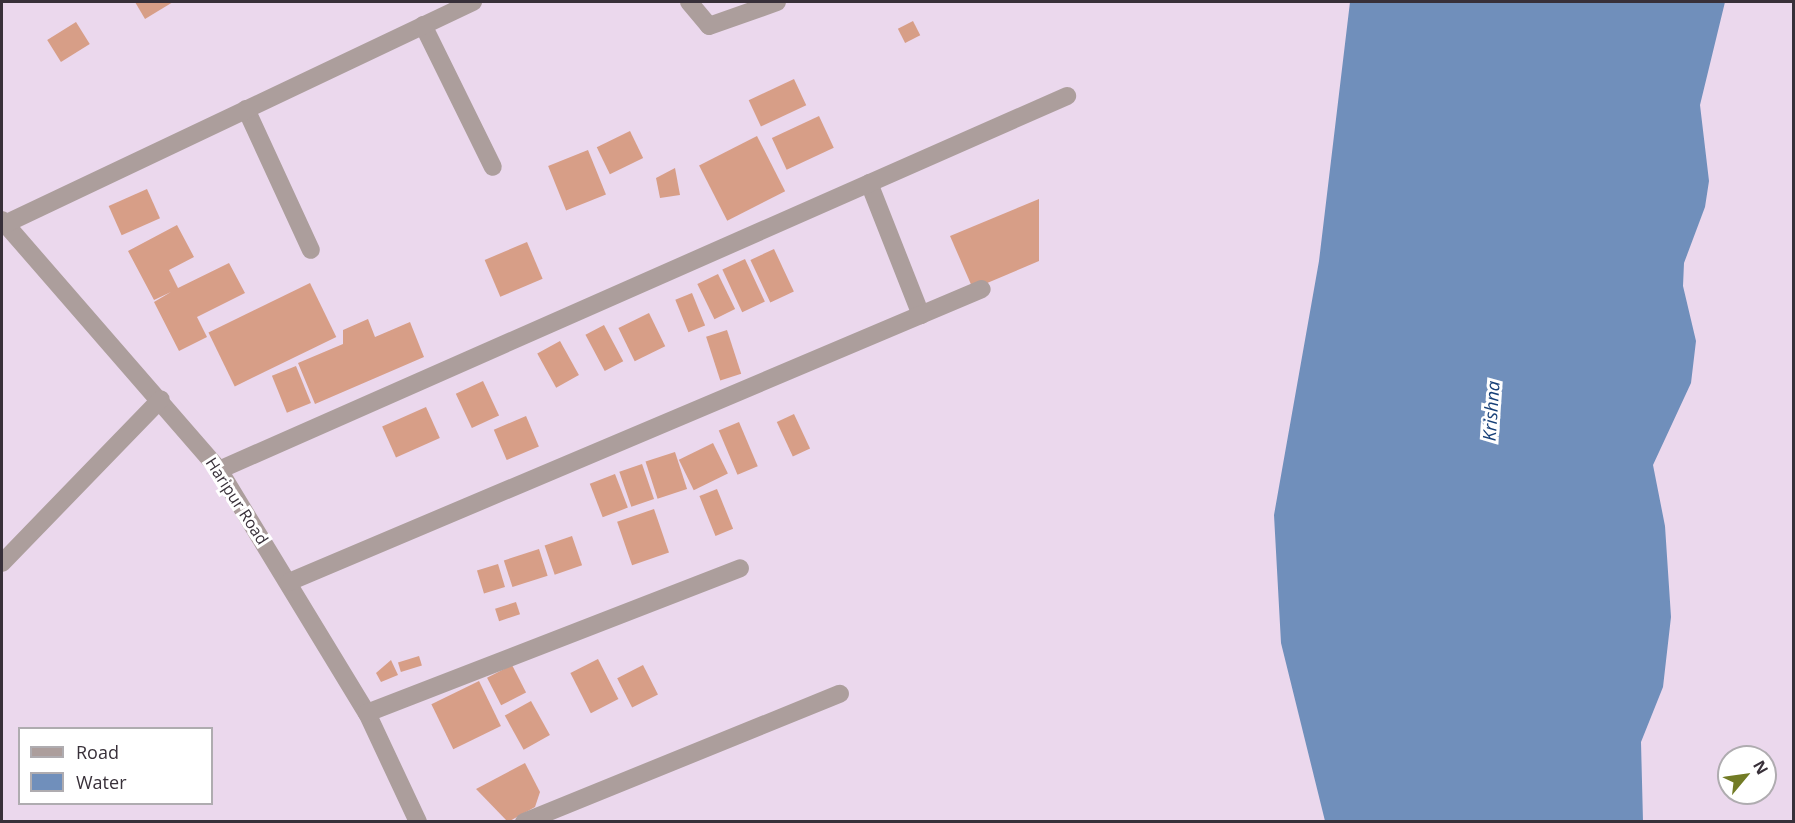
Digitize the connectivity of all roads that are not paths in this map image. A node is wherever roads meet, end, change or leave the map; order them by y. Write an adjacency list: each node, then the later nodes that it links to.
1 (472, 2): 4 (street)
2 (689, 2): 3 (street)
3 (777, 2)
4 (423, 25): 6 (street); 7 (street)
5 (1067, 96): 8 (street)
6 (246, 109): 9 (street); 10 (street)
7 (493, 167)
8 (870, 183): 12 (street); 14 (street)
9 (3, 222): 13 (street, Haripur Road)
10 (311, 249)
11 (982, 289): 12 (street)
12 (921, 315): 17 (street)
13 (161, 399): 14 (street, Haripur Road); 15 (street)
14 (219, 470): 17 (street, Haripur Road)
15 (2, 562)
16 (740, 568): 19 (street)
17 (289, 582): 19 (street, Haripur Road)
18 (840, 694): 21 (street)
19 (367, 713): 20 (street, Haripur Road)
20 (418, 822)
21 (524, 822)

